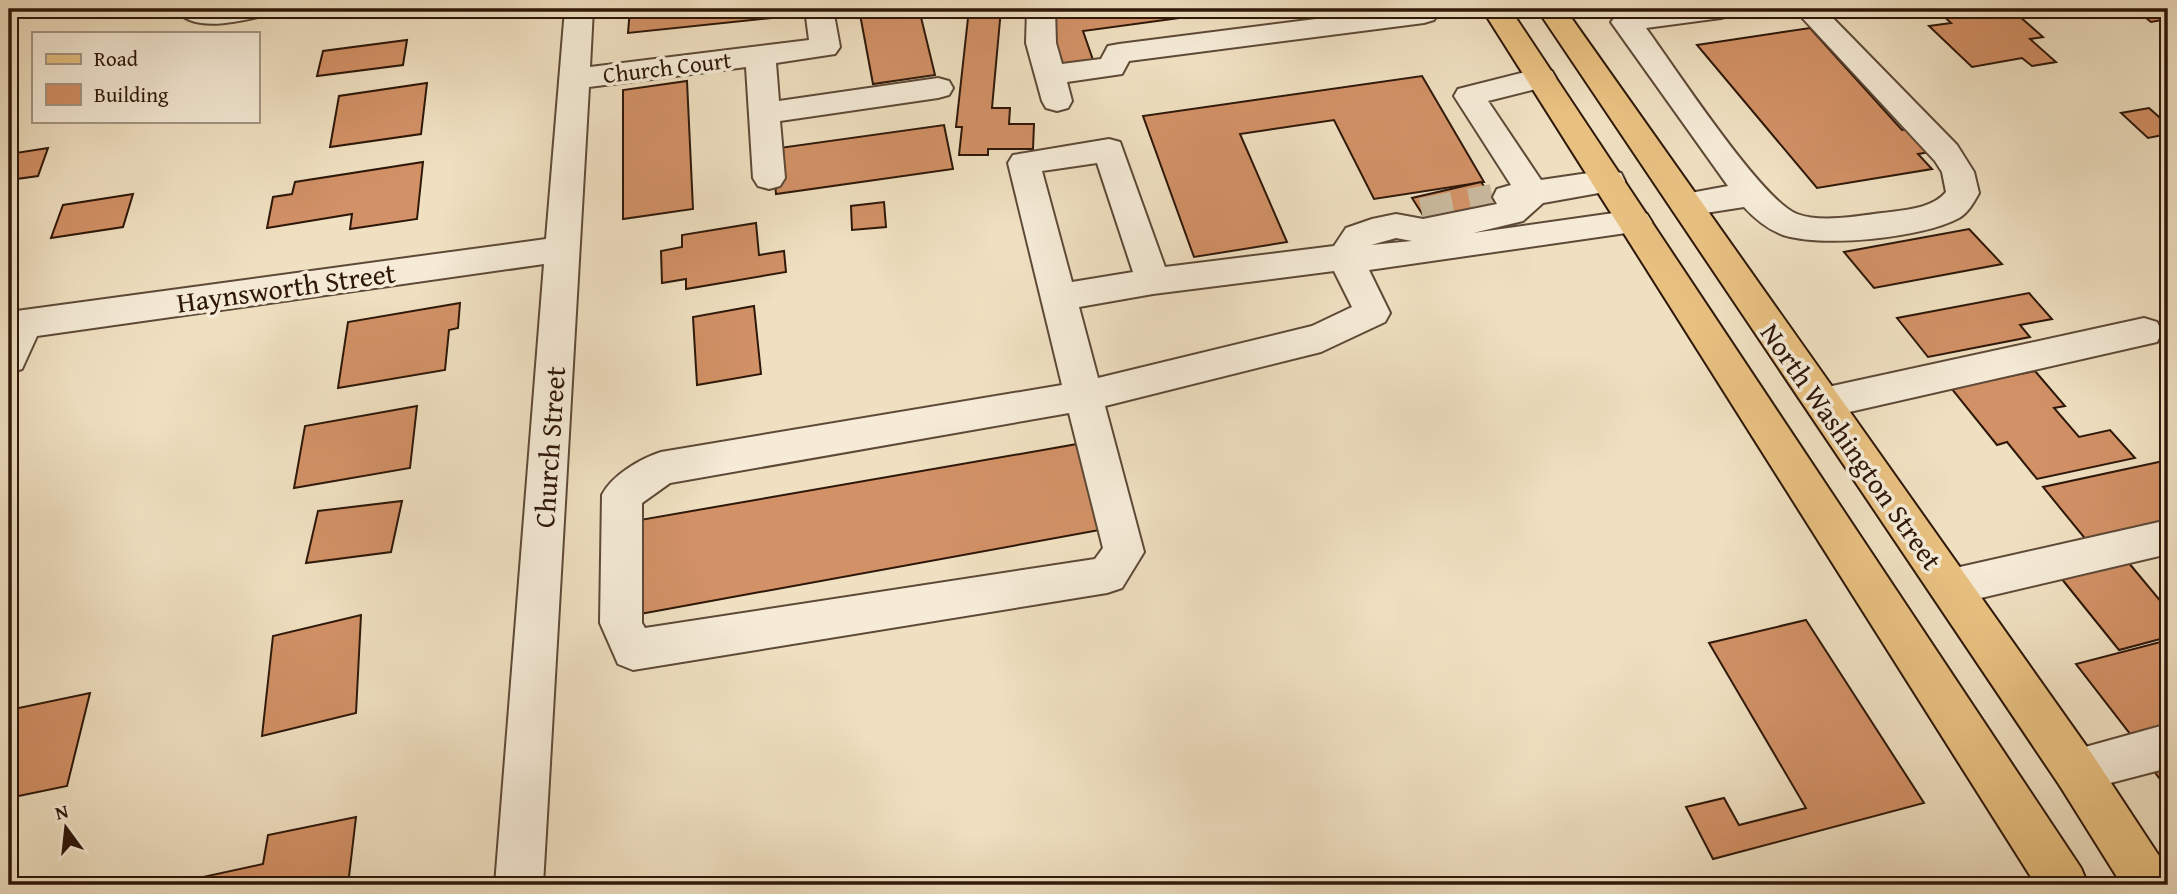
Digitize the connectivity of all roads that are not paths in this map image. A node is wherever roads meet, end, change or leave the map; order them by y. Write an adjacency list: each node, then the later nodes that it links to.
1 (190, 9): 2 (street)
2 (256, 9)
3 (579, 9): 13 (street, Church Street)
4 (819, 9): 11 (street, Church Court)
5 (1041, 9): 6 (street)
6 (1421, 9)
7 (1496, 9): 12 (main road, North Washington Street)
8 (1551, 9): 21 (main road, North Washington Street)
9 (1721, 9): 19 (street)
10 (1808, 9): 19 (street)
11 (760, 55): 13 (street, Church Court); 15 (street, Church Court)
12 (1541, 78): 17 (main road, North Washington Street); 18 (street)
13 (574, 79): 23 (street, Church Street)
14 (938, 88): 15 (street)
15 (764, 113): 16 (street, Church Court)
16 (769, 178)
17 (1608, 181): 18 (street); 22 (main road, North Washington Street)
18 (1533, 193): 20 (street); 24 (street)
19 (1751, 194): 21 (street)
20 (1493, 200)
21 (1686, 204): 31 (main road, North Washington Street)
22 (1634, 222): 24 (street); 37 (main road, North Washington Street)
23 (563, 249): 27 (street, Haynsworth Street); 36 (street, Church Street)
24 (1345, 257): 25 (street); 30 (street)
25 (1153, 281): 26 (street); 26 (street)
26 (1059, 297): 30 (street)
27 (17, 324): 29 (street)
28 (2144, 332): 31 (street)
29 (9, 359)
30 (1084, 396): 30 (street)
31 (1823, 403): 33 (main road, North Washington Street)
32 (2168, 537): 33 (street)
33 (1951, 587): 35 (main road, North Washington Street)
34 (2168, 746): 35 (street)
35 (2077, 770): 38 (main road, North Washington Street)
36 (519, 885)
37 (2064, 885)
38 (2150, 885)

